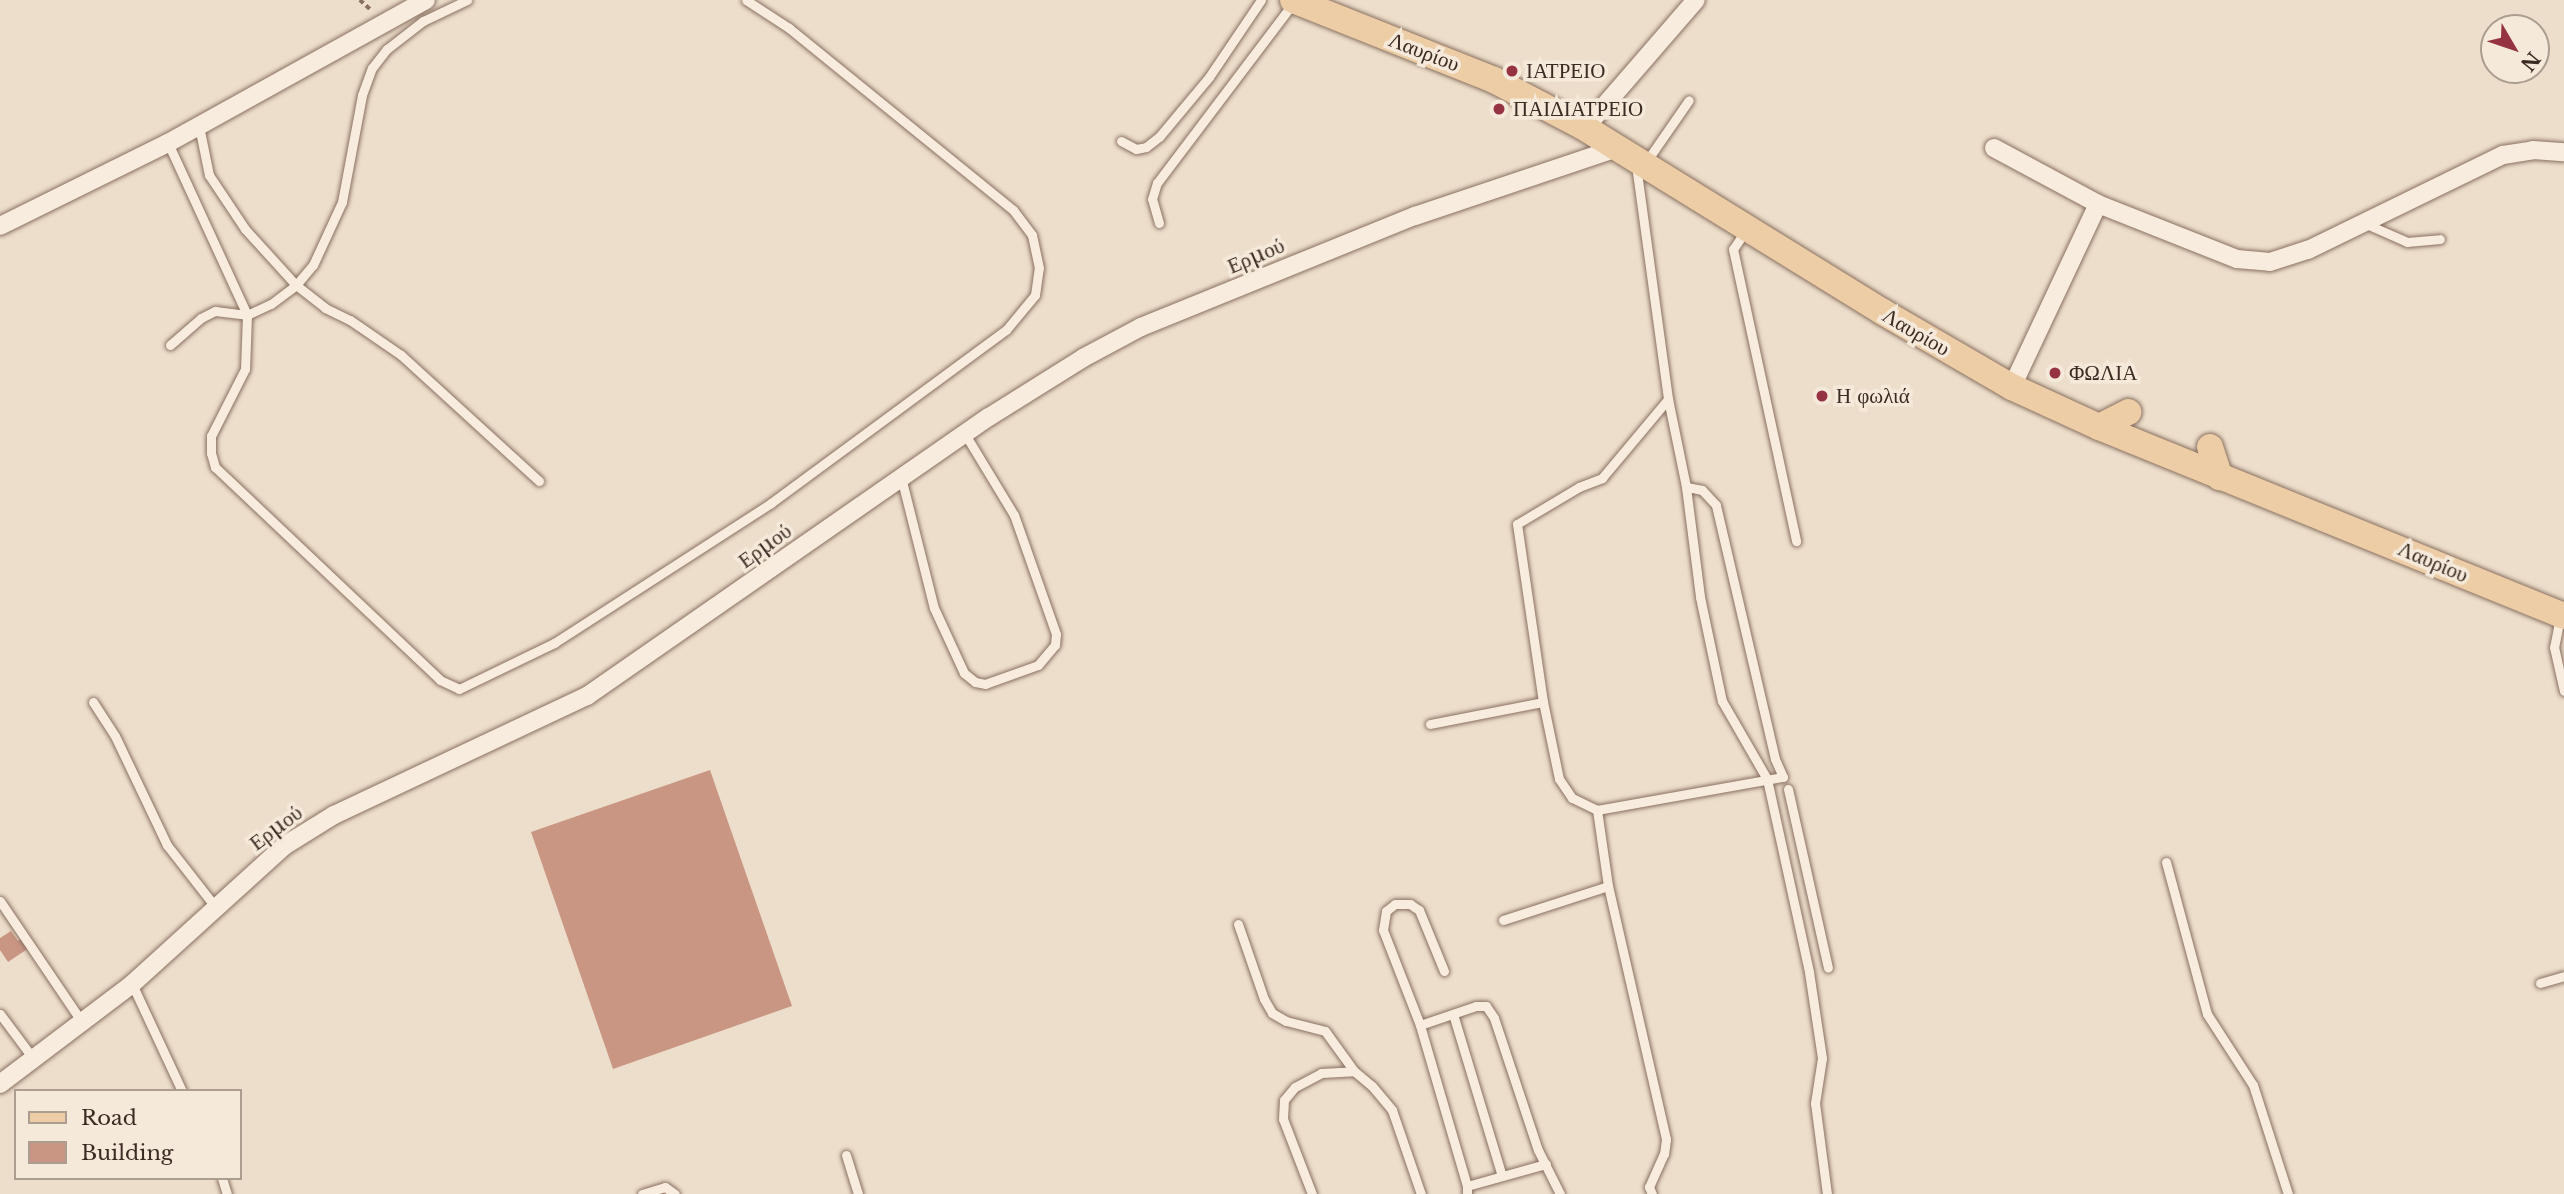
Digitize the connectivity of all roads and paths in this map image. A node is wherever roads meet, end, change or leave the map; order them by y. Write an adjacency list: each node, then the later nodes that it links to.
1 (467, 0): 21 (lane)
2 (746, 0): 22 (lane)
3 (1261, 0): 10 (lane)
4 (1294, 0): 9 (main road, Λαυρίου); 17 (lane)
5 (1696, 0): 9 (street)
6 (420, 1): 8 (street)
7 (1689, 100): 14 (lane)
8 (199, 125): 11 (street); 21 (lane)
9 (1585, 128): 14 (main road, Λαυρίου)
10 (1121, 141)
11 (168, 143): 18 (street); 22 (lane)
12 (1993, 148): 15 (street)
13 (2564, 152): 16 (street)
14 (1632, 157): 19 (main road, Λαυρίου); 25 (lane); 28 (street, Ερμού)
15 (2098, 204): 16 (street); 24 (street)
16 (2363, 222): 20 (lane)
17 (1159, 223)
18 (0, 226)
19 (1748, 228): 24 (main road, Λαυρίου); 34 (lane)
20 (2440, 239)
21 (296, 285): 22 (lane); 32 (lane)
22 (247, 315): 23 (lane)
23 (170, 345)
24 (2012, 387): 27 (main road, Λαυρίου)
25 (1668, 399): 33 (lane); 38 (lane)
26 (2128, 412): 27 (main road)
27 (2099, 428): 31 (main road, Λαυρίου)
28 (965, 434): 30 (street, Ερμού); 30 (lane)
29 (2210, 447): 31 (main road)
30 (901, 477): 48 (street, Ερμού)
31 (2220, 477): 35 (main road, Λαυρίου)
32 (539, 481)
33 (1686, 487): 40 (lane); 40 (lane)
34 (1796, 541)
35 (2562, 616): 36 (lane)
36 (2564, 691)
37 (93, 702): 48 (lane)
38 (1543, 702): 39 (lane); 42 (lane)
39 (1430, 723)
40 (1767, 779): 42 (lane); 46 (lane)
41 (1788, 789): 45 (lane)
42 (1597, 810): 44 (lane)
43 (2166, 862): 76 (lane)
44 (1608, 886): 49 (lane); 74 (lane)
45 (1813, 896): 46 (lane); 51 (lane)
46 (1793, 900): 75 (lane)
47 (0, 901): 58 (lane)
48 (217, 909): 55 (street, Ερμού)
49 (1503, 920)
50 (1238, 924): 61 (lane)
51 (1828, 968)
52 (1444, 971): 59 (lane)
53 (2564, 976): 54 (lane)
54 (2540, 983)
55 (132, 984): 58 (street, Ερμού); 63 (lane)
56 (0, 1014): 60 (lane)
57 (1453, 1014): 59 (lane); 65 (lane); 66 (lane)
58 (82, 1022): 60 (street, Ερμού)
59 (1420, 1025): 67 (lane)
60 (32, 1057): 62 (street, Ερμού)
61 (1354, 1071): 71 (lane); 72 (lane)
62 (0, 1084)
63 (180, 1089)
64 (846, 1155): 70 (lane)
65 (1546, 1164): 66 (lane); 73 (lane)
66 (1502, 1176): 67 (lane)
67 (1467, 1190)
68 (642, 1194): 69 (lane)
69 (674, 1194)
70 (858, 1194)
71 (1312, 1194)
72 (1421, 1194)
73 (1560, 1194)
74 (1651, 1194)
75 (1827, 1194)
76 (2288, 1194)

